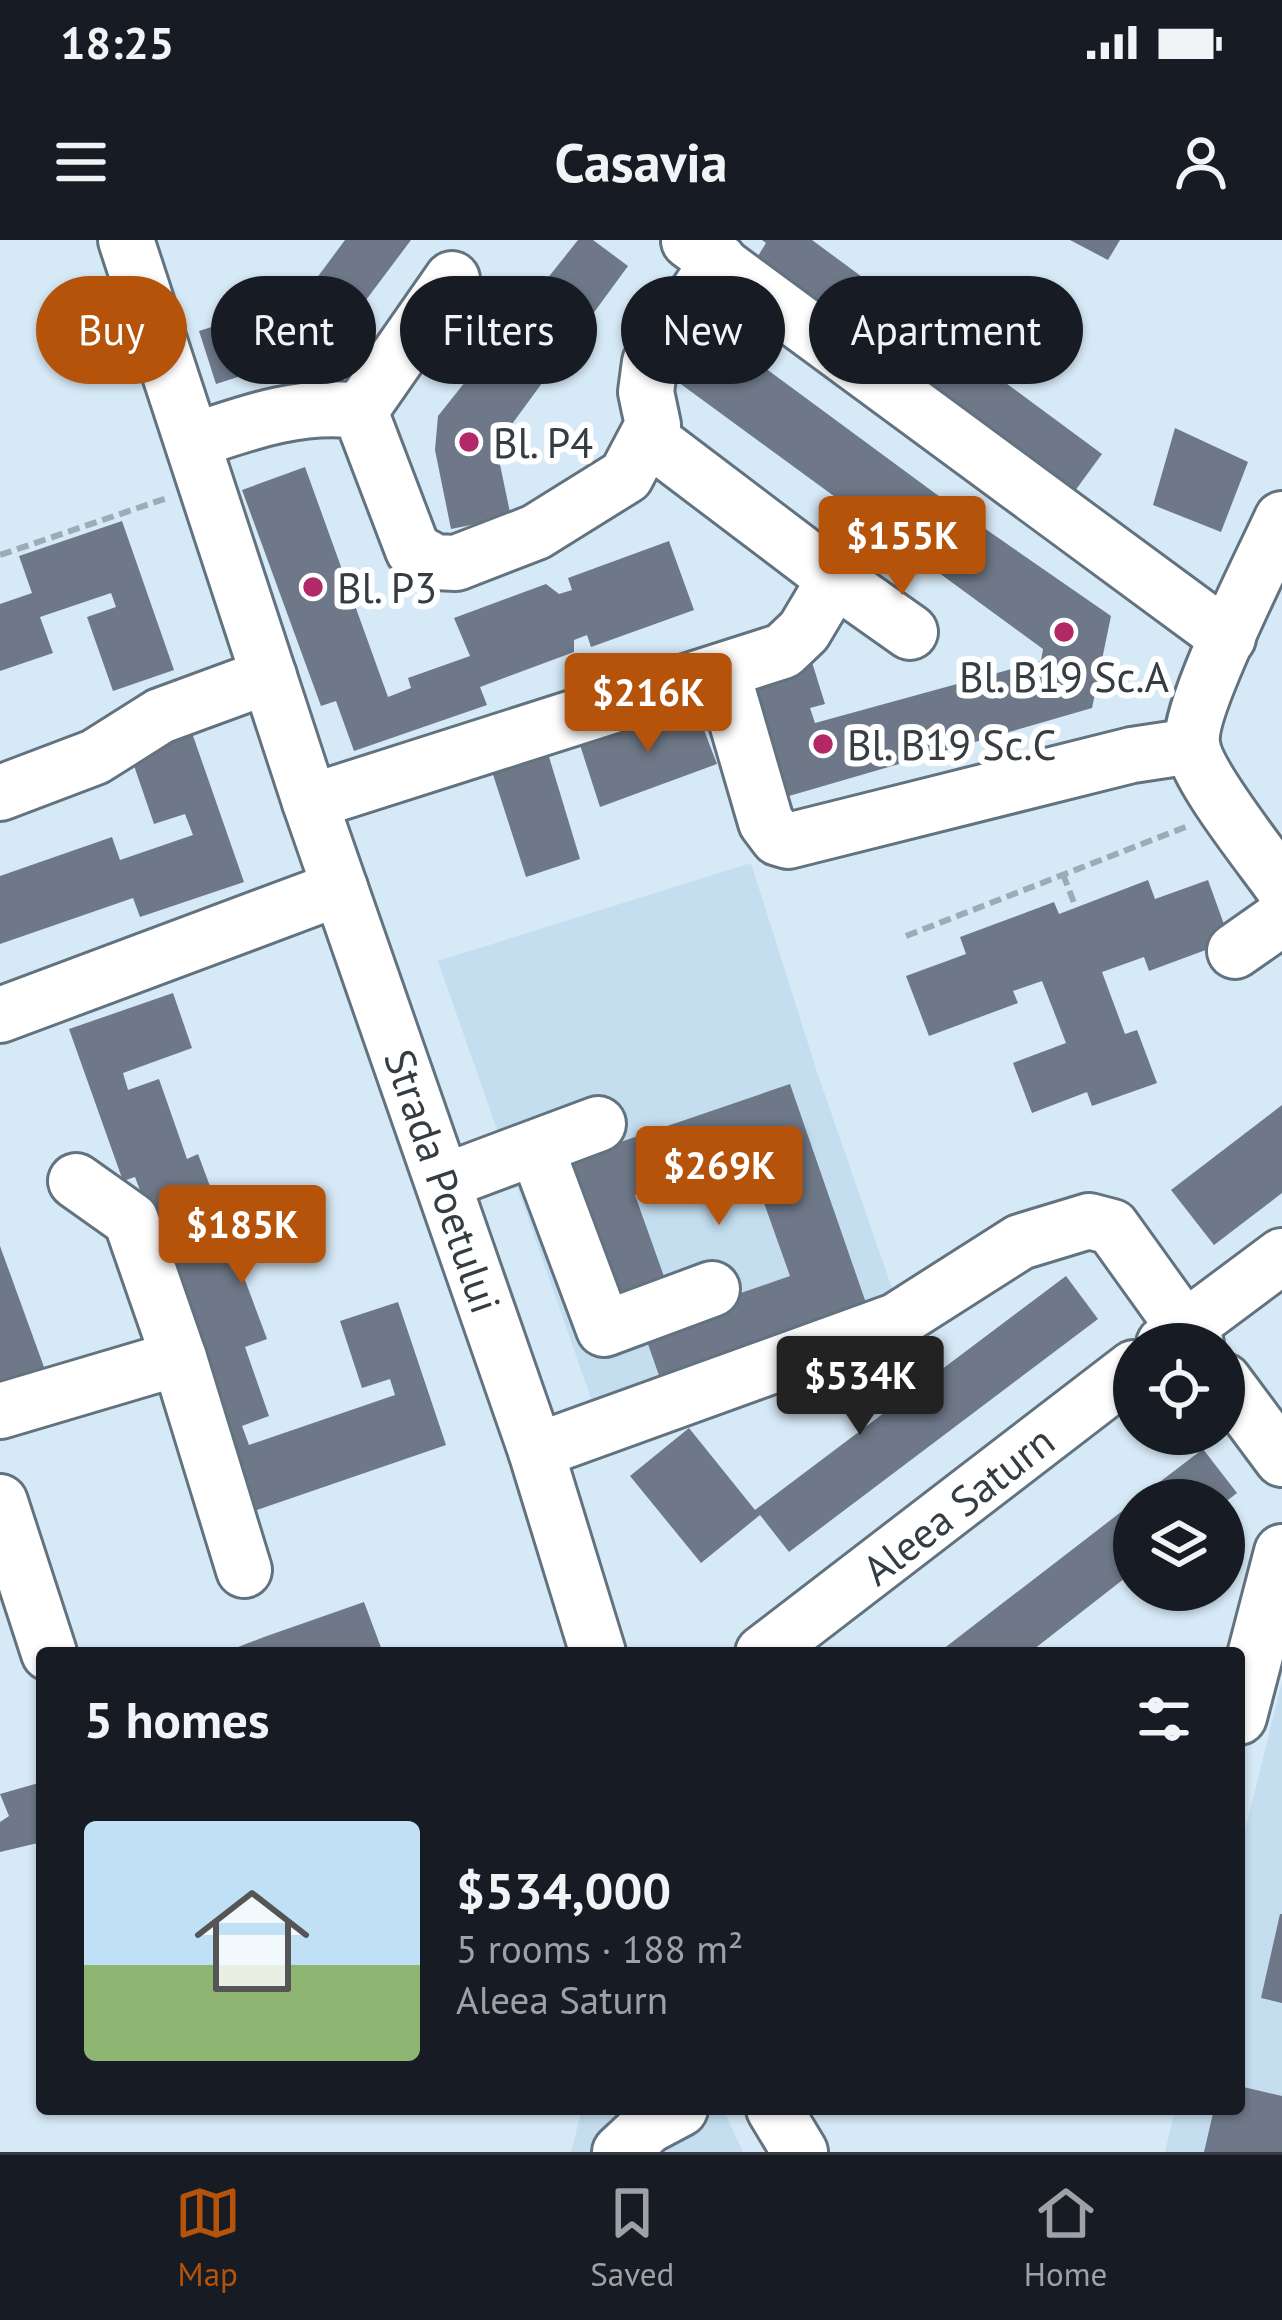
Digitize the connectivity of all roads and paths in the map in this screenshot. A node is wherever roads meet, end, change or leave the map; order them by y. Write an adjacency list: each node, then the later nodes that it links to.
1 (126, 240): 6 (street, Strada Poetului)
2 (703, 251): 5 (street); 11 (street)
3 (400, 354): 4 (street)
4 (360, 411): 5 (street); 6 (street)
5 (649, 438): 9 (street)
6 (200, 463): 8 (path); 13 (street, Strada Poetului)
7 (1282, 519): 11 (street)
8 (0, 555)
9 (835, 579): 10 (street); 12 (street)
10 (910, 632)
11 (1228, 638): 14 (street)
12 (722, 671): 14 (street); 16 (street)
13 (269, 676): 15 (street); 16 (street, Strada Poetului)
14 (1192, 746): 17 (street)
15 (0, 793)
16 (310, 802): 20 (street, Strada Poetului)
17 (1238, 818): 18 (path); 19 (street)
18 (1063, 874): 21 (path); 23 (path)
19 (1282, 886)
20 (340, 889): 25 (street); 29 (street, Strada Poetului)
21 (1076, 908)
22 (1282, 918): 24 (street)
23 (906, 936)
24 (1235, 951)
25 (0, 1015)
26 (598, 1124): 27 (street)
27 (538, 1150): 29 (street); 31 (street)
28 (76, 1181): 34 (street)
29 (443, 1182): 38 (street, Strada Poetului)
30 (1282, 1256): 33 (street)
31 (712, 1289)
32 (1172, 1323): 38 (street)
33 (1201, 1323)
34 (179, 1358): 37 (street); 44 (street)
35 (1113, 1385): 48 (street, Aleea Saturn)
36 (1245, 1409): 39 (street)
37 (0, 1411)
38 (536, 1451): 42 (street, Strada Poetului)
39 (1282, 1459)
40 (0, 1502): 43 (street)
41 (1282, 1552): 49 (street)
42 (573, 1562): 46 (street, Strada Poetului); 47 (street, Strada Poetului)
43 (10, 1565): 45 (street)
44 (244, 1570)
45 (46, 1647)
46 (596, 1647)
47 (636, 1647)
48 (782, 1647)
49 (1245, 1694)
50 (669, 2115): 51 (street)
51 (620, 2152)

